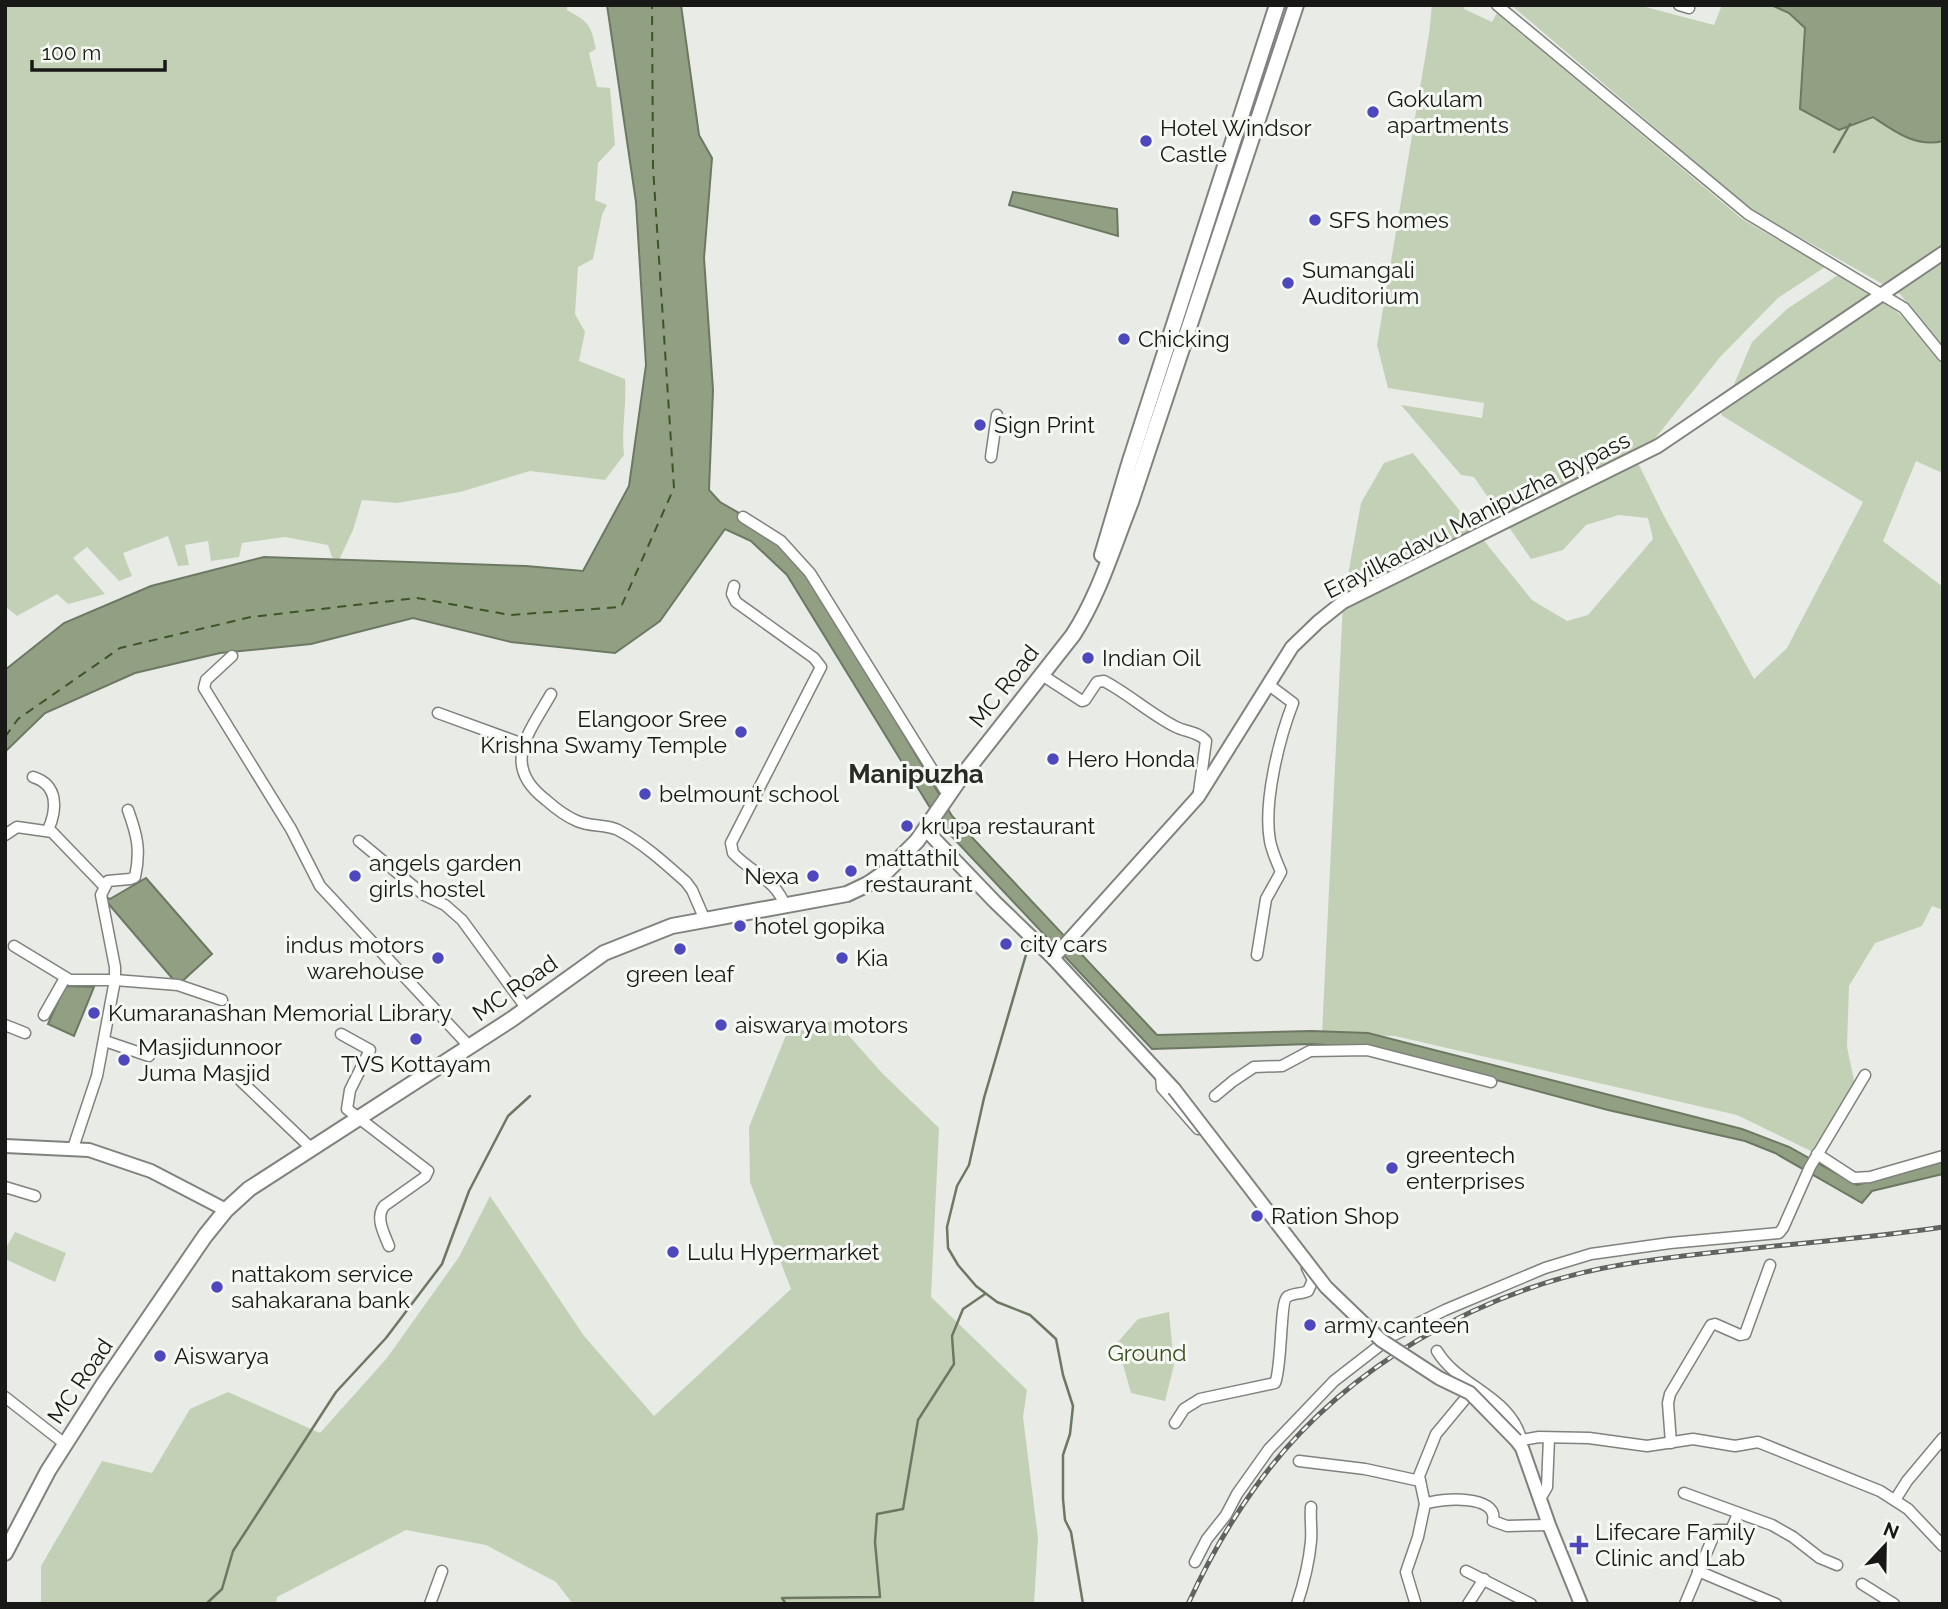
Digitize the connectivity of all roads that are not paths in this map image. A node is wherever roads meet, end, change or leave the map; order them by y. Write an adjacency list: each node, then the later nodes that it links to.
1 (1277, 5): 4 (highway, MC Road)
2 (1296, 5): 5 (highway, MC Road)
3 (1497, 5): 7 (street)
4 (1229, 149): 5 (highway); 13 (highway, MC Road)
5 (1248, 154): 13 (highway, MC Road)
6 (1943, 253): 7 (main road, Erayilkadavu Manipuzha Bypass)
7 (1883, 295): 8 (street); 16 (main road, Erayilkadavu Manipuzha Bypass)
8 (1943, 356)
9 (997, 415): 10 (street)
10 (991, 457)
11 (743, 517): 22 (street)
12 (733, 586): 29 (street)
13 (1091, 601): 15 (highway, MC Road)
14 (232, 656): 43 (street)
15 (1042, 676): 21 (street); 22 (highway, MC Road)
16 (1269, 685): 21 (main road, Erayilkadavu Manipuzha Bypass); 32 (street)
17 (551, 694): 19 (street)
18 (438, 713): 19 (street)
19 (523, 744): 30 (street)
20 (33, 777): 25 (street)
21 (1198, 797): 33 (main road, Erayilkadavu Manipuzha Bypass)
22 (944, 801): 24 (highway, MC Road)
23 (128, 810): 28 (street)
24 (926, 829): 29 (highway, MC Road); 33 (main road)
25 (48, 830): 26 (street); 28 (street)
26 (5, 835)
27 (359, 841): 37 (street)
28 (104, 886): 35 (street)
29 (785, 906): 30 (highway, MC Road)
30 (705, 920): 37 (highway, MC Road)
31 (14, 946): 34 (street)
32 (1257, 955)
33 (1053, 958): 46 (main road)
34 (65, 978): 35 (street); 38 (street)
35 (115, 980): 36 (street); 42 (street)
36 (222, 1000)
37 (527, 1009): 43 (highway, MC Road)
38 (44, 1015)
39 (5, 1025): 40 (street)
40 (25, 1033)
41 (341, 1034): 50 (street)
42 (104, 1041): 44 (street); 52 (street)
43 (469, 1046): 50 (highway, MC Road)
44 (149, 1056)
45 (1865, 1075): 54 (street)
46 (1161, 1076): 62 (main road, bridge); 64 (street)
47 (241, 1081): 53 (street)
48 (1491, 1082): 49 (street)
49 (1214, 1096)
50 (360, 1118): 53 (highway, MC Road); 59 (street)
51 (5, 1146): 52 (main road)
52 (73, 1148): 58 (main road)
53 (311, 1148): 58 (highway, MC Road)
54 (1817, 1155): 55 (street); 81 (street)
55 (1943, 1156)
56 (5, 1187): 57 (street)
57 (35, 1196)
58 (226, 1210): 69 (highway, MC Road)
59 (388, 1245)
60 (1770, 1265): 68 (street)
61 (1437, 1351): 67 (street)
62 (1470, 1393): 67 (main road, bridge); 71 (street)
63 (5, 1397): 69 (street)
64 (1175, 1423)
65 (1549, 1438): 67 (street); 68 (street); 73 (street)
66 (1943, 1438): 74 (street)
67 (1520, 1443): 73 (main road)
68 (1671, 1443): 74 (street)
69 (65, 1444): 80 (highway, MC Road)
70 (1299, 1461): 71 (street)
71 (1420, 1481): 75 (street)
72 (1684, 1493): 77 (street)
73 (1540, 1499): 78 (main road)
74 (1895, 1500): 79 (street)
75 (1424, 1504): 78 (street); 88 (street)
76 (1311, 1507): 90 (street)
77 (1738, 1514): 82 (street); 85 (street)
78 (1549, 1525): 93 (main road)
79 (1943, 1546)
80 (5, 1553)
81 (1195, 1563)
82 (1837, 1565)
83 (1466, 1570): 86 (street)
84 (442, 1571): 89 (street)
85 (1698, 1571): 94 (street); 95 (street)
86 (1484, 1579): 91 (street); 92 (street)
87 (1862, 1584): 96 (street)
88 (1416, 1603)
89 (430, 1604)
90 (1297, 1604)
91 (1468, 1604)
92 (1531, 1604)
93 (1581, 1604)
94 (1685, 1604)
95 (1776, 1604)
96 (1894, 1604)

